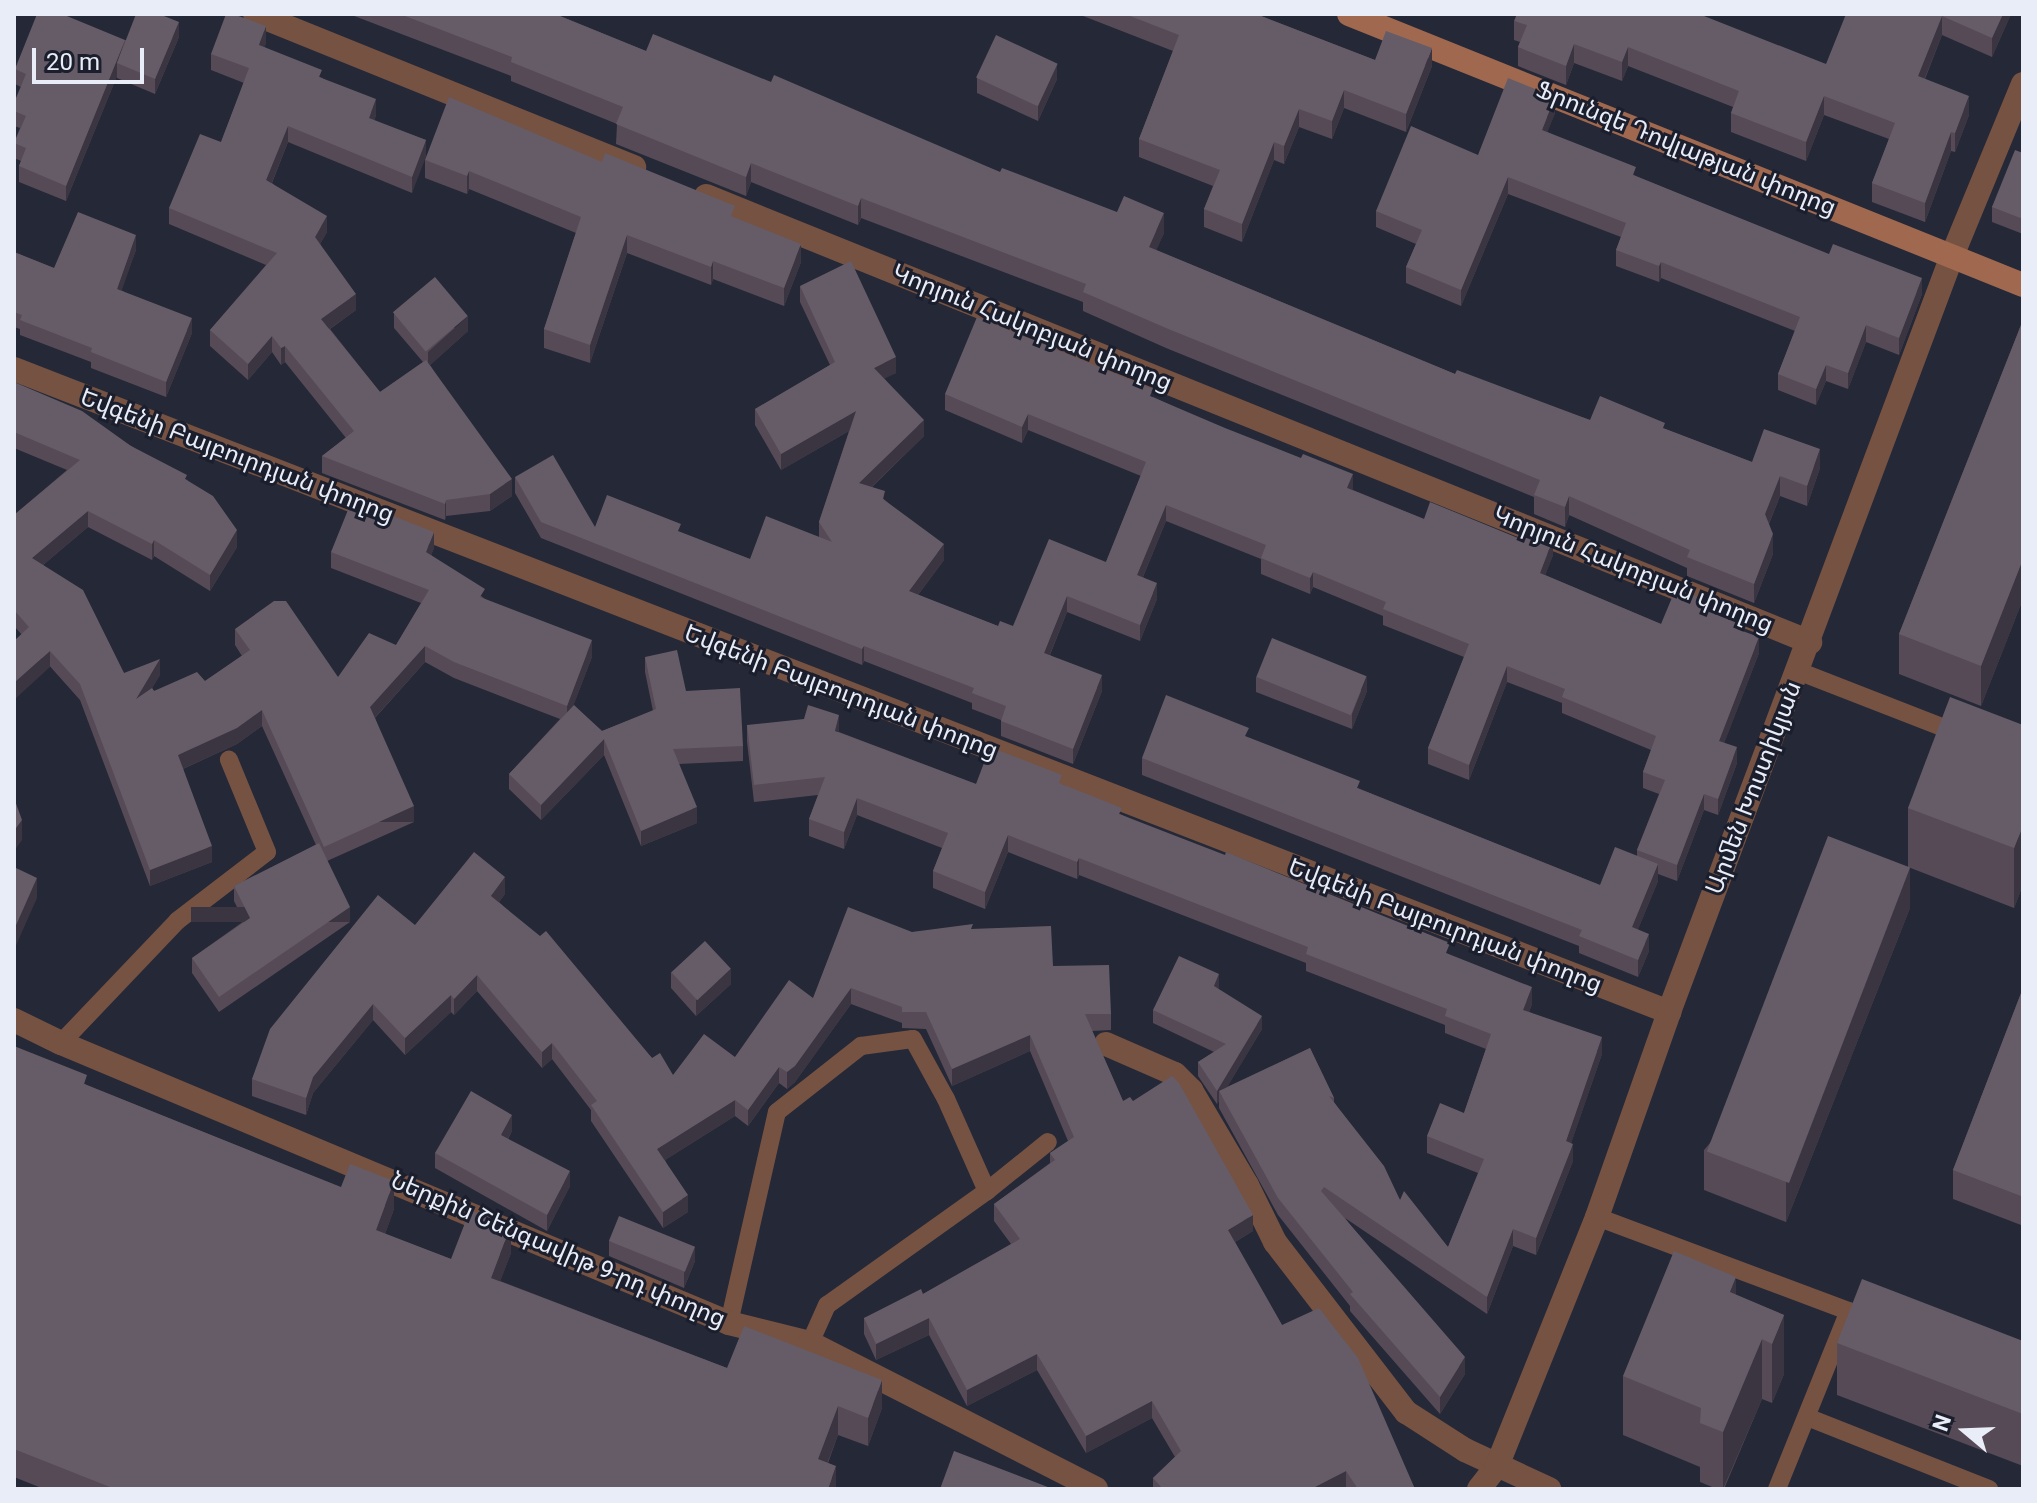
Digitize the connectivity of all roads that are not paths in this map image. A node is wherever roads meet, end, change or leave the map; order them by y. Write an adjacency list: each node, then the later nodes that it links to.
1 (255, 14): 4 (street)
2 (1349, 14): 6 (street, Ֆրունզե Դովլաթյան փողոց)
3 (2023, 84): 6 (street, Արմեն Խոստիկյան)
4 (654, 175)
5 (684, 187): 9 (street, Կորյուն Հակոբյան փողոց)
6 (1952, 256): 7 (street, Ֆրունզե Դովլաթյան փողոց); 9 (street, Արմեն Խոստիկյան)
7 (2023, 285)
8 (14, 369): 13 (street, Եվգենի Բայբուրդյան փողոց)
9 (1810, 642): 10 (street, Արմեն Խոստիկյան)
10 (1798, 671): 11 (lane); 13 (street, Արմեն Խոստիկյան)
11 (1981, 743)
12 (229, 760): 15 (lane)
13 (1669, 1012): 19 (street, Արմեն Խոստիկյան)
14 (14, 1020): 15 (street, Ներքին Շենգավիթ 9-րդ փողոց)
15 (61, 1043): 21 (street, Ներքին Շենգավիթ 9-րդ փողոց)
16 (1106, 1044): 25 (street)
17 (1048, 1142): 18 (lane)
18 (987, 1191): 21 (lane); 23 (lane)
19 (1597, 1217): 20 (lane); 25 (street, Արմեն Խոստիկյան)
20 (1849, 1311): 22 (lane); 24 (lane)
21 (729, 1323): 23 (street, Ներքին Շենգավիթ 9-րդ փողոց)
22 (1893, 1327)
23 (810, 1343): 26 (street, Ներքին Շենգավիթ 9-րդ փողոց)
24 (1807, 1417): 29 (lane); 30 (lane)
25 (1497, 1466): 27 (street, Արմեն Խոստիկյան); 28 (street)
26 (1096, 1489)
27 (1479, 1489)
28 (1549, 1489)
29 (1777, 1489)
30 (1989, 1489)

